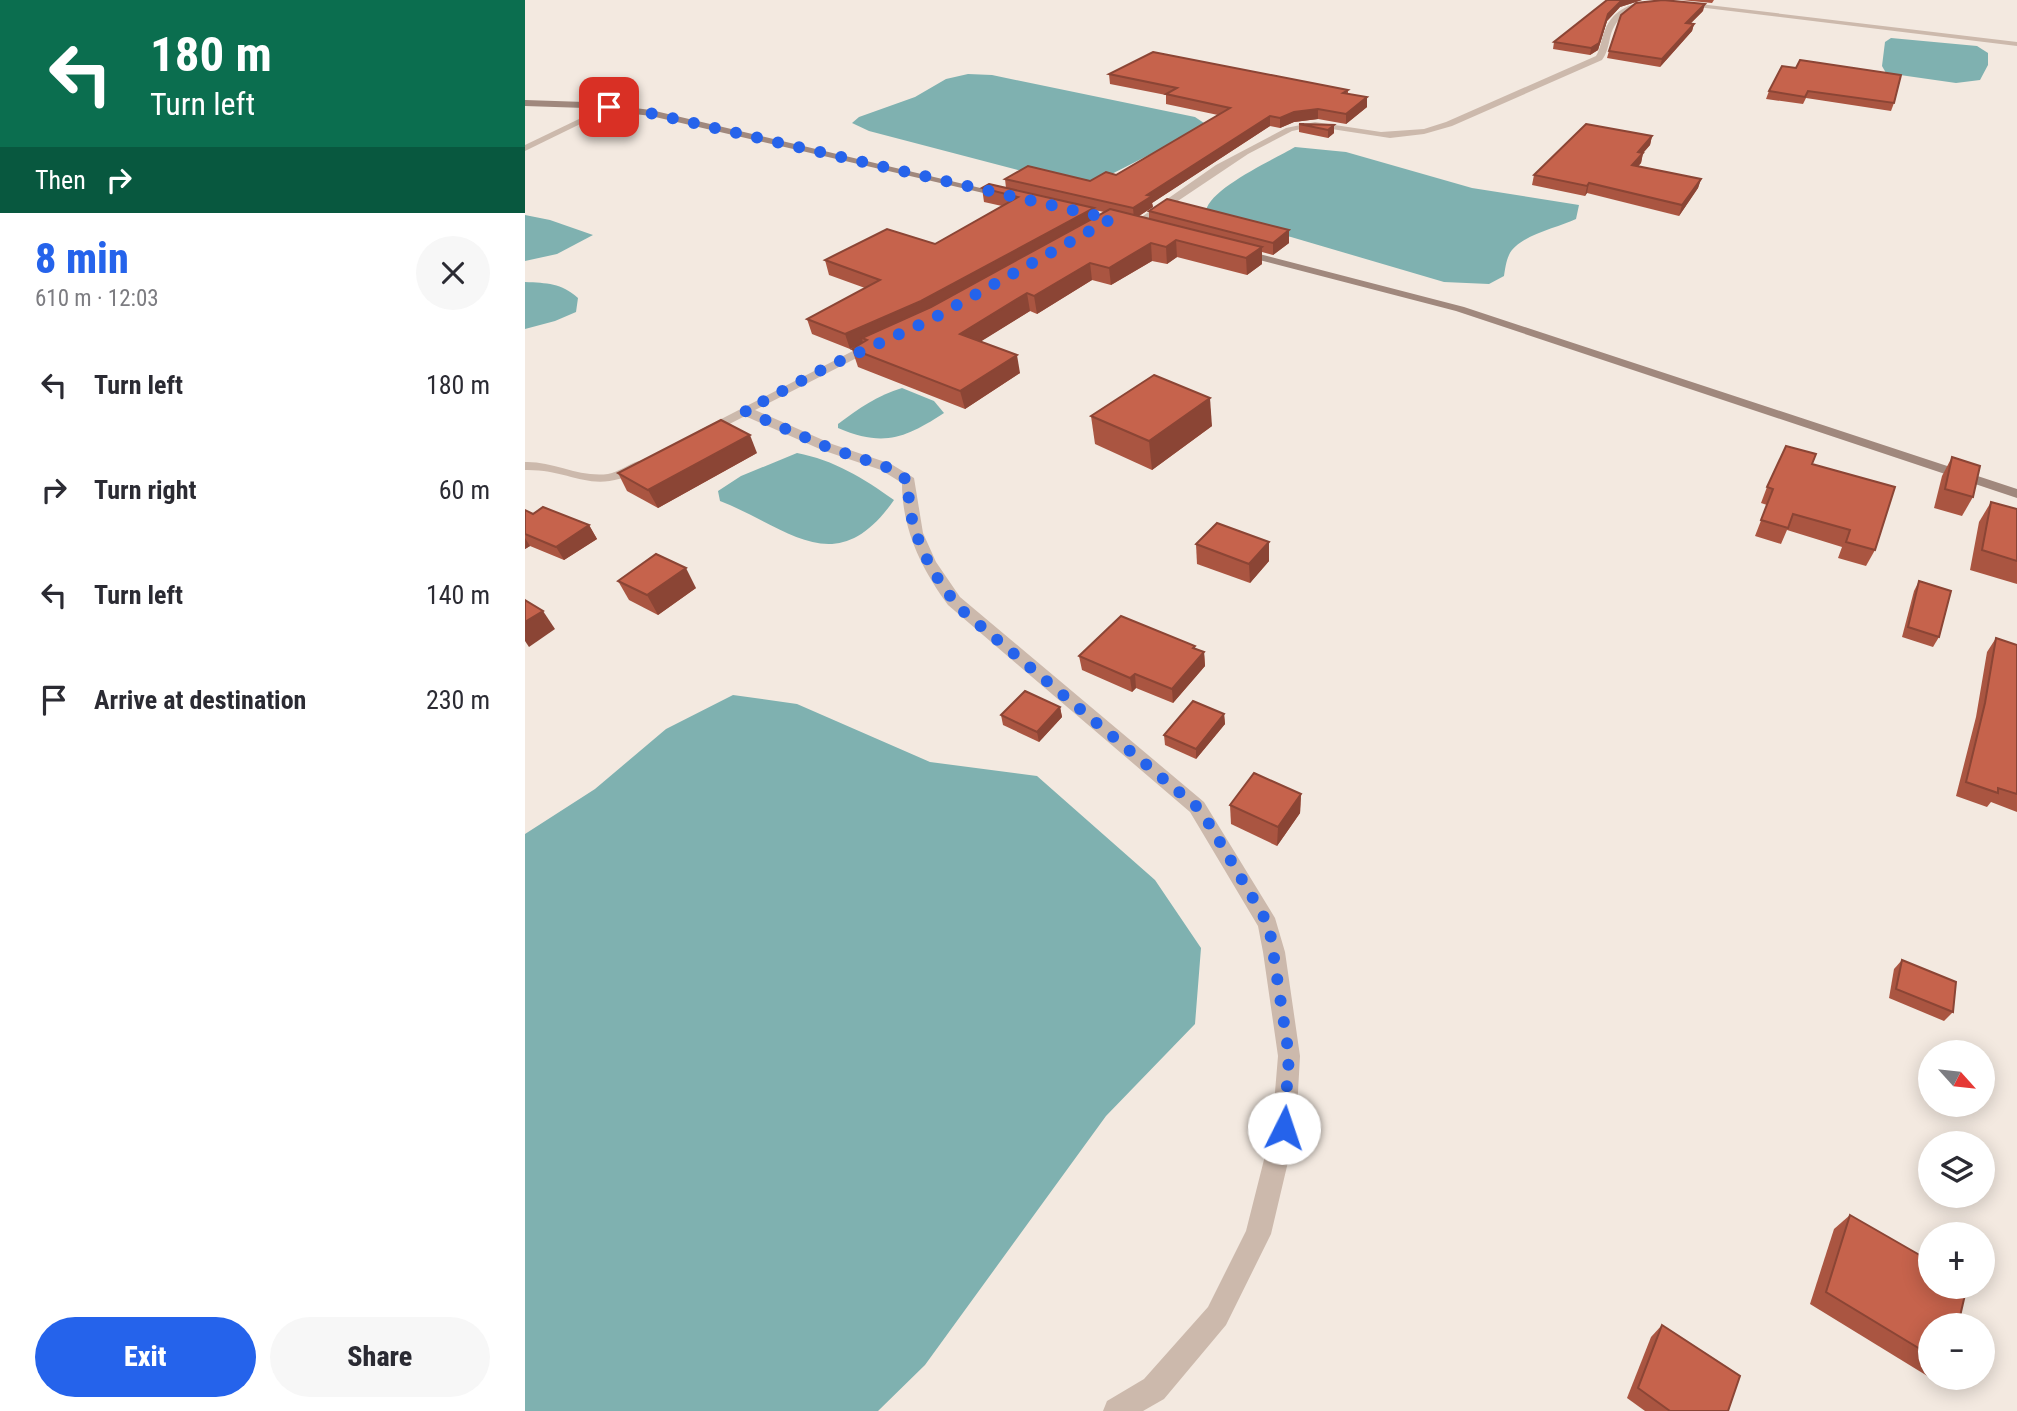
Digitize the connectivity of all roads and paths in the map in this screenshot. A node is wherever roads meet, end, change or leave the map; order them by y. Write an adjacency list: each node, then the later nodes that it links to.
1 (1665, 3): 9 (street)
2 (1676, 4): 3 (street)
3 (1732, 5): 4 (street)
4 (2017, 44)
5 (525, 103): 6 (street)
6 (609, 107): 7 (street); 8 (street)
7 (525, 148)
8 (1016, 198)
9 (1156, 230)
10 (1233, 250): 16 (street)
11 (884, 339): 12 (street)
12 (745, 411): 13 (street); 17 (street)
13 (689, 439)
14 (654, 457): 15 (street)
15 (525, 466)
16 (2017, 494)
17 (1117, 1411)

